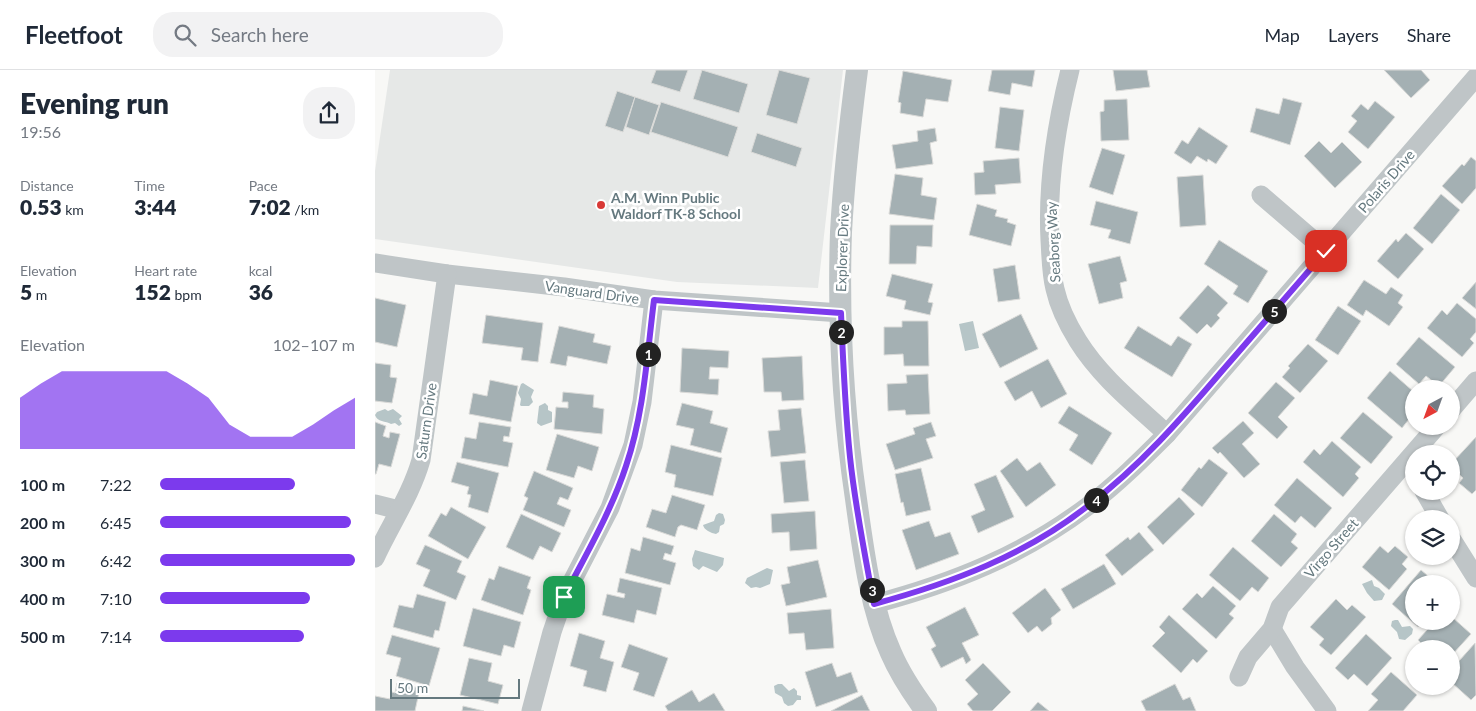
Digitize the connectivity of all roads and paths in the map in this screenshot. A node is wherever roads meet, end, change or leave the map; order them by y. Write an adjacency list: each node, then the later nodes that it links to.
1 (857, 70): 9 (street, Explorer Drive)
2 (1070, 70): 12 (street, Seaborg Way)
3 (1476, 77): 5 (street, Polaris Drive)
4 (1261, 195): 5 (street)
5 (1326, 251): 12 (street, Polaris Drive)
6 (375, 264): 7 (street, Vanguard Drive)
7 (447, 274): 8 (street, Vanguard Drive); 15 (street, Saturn Drive)
8 (654, 300): 9 (street, Vanguard Drive); 22 (street)
9 (841, 313): 19 (street, Explorer Drive)
10 (1476, 381): 11 (street)
11 (1460, 400)
12 (1167, 434): 19 (street, Polaris Drive)
13 (1405, 473): 20 (street, Virgo Street)
14 (375, 504): 15 (street)
15 (399, 510): 17 (street, Saturn Drive)
16 (1460, 552): 18 (street)
17 (375, 558)
18 (1476, 578)
19 (874, 604): 23 (street, Explorer Drive)
20 (1272, 629): 21 (street, Virgo Street); 24 (street)
21 (1239, 677)
22 (531, 711)
23 (926, 711)
24 (1327, 711)

